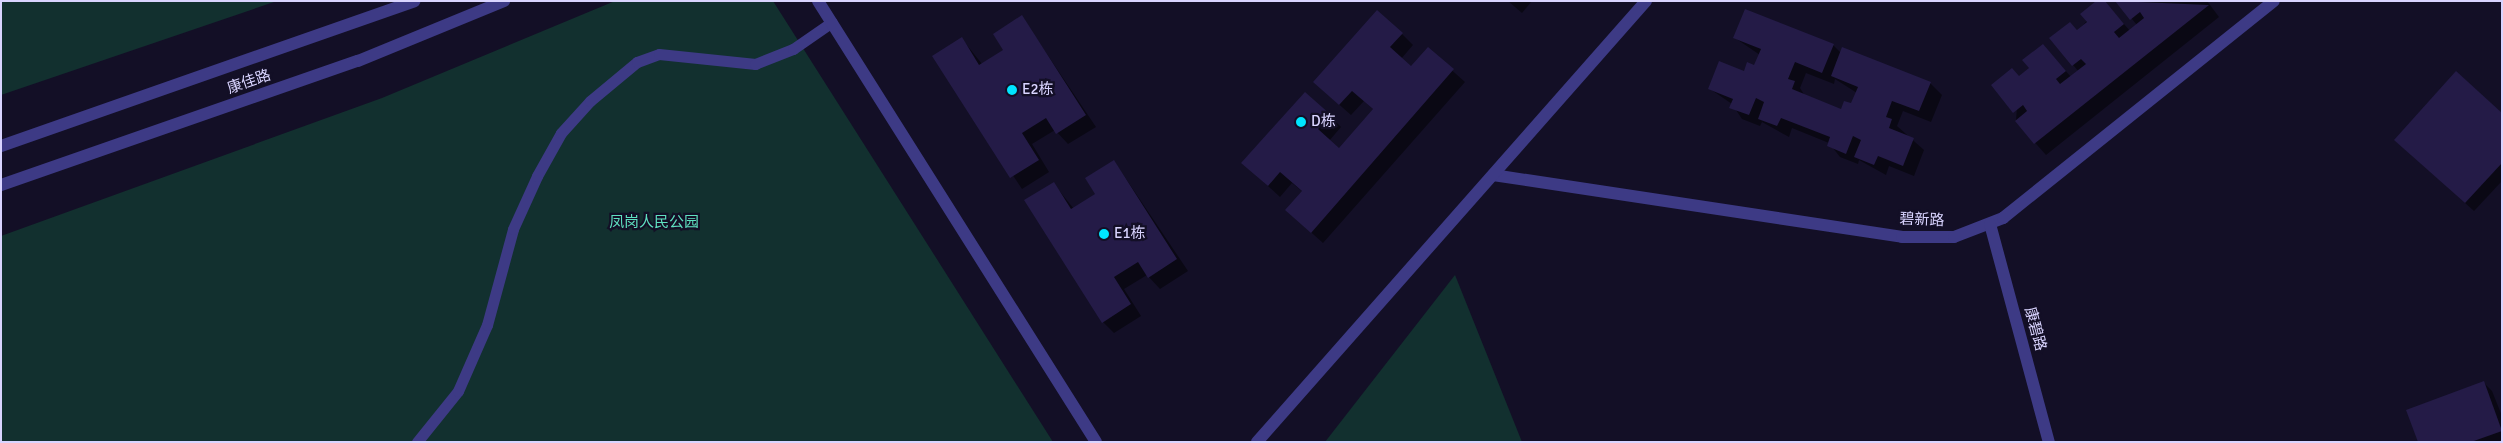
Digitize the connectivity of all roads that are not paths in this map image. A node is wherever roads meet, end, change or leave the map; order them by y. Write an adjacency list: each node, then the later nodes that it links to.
1 (414, 1): 7 (street, 康佳路)
2 (504, 1): 9 (street, 康佳路)
3 (818, 1): 6 (street)
4 (1646, 1): 8 (street)
5 (2274, 1): 10 (street, 碧新路)
6 (832, 22): 11 (lane); 12 (street)
7 (1, 146)
8 (1493, 175): 10 (street, 碧新路); 13 (street)
9 (1, 185)
10 (1990, 224): 14 (street, 康碧路)
11 (417, 442)
12 (1096, 442)
13 (1258, 442)
14 (2049, 442)

